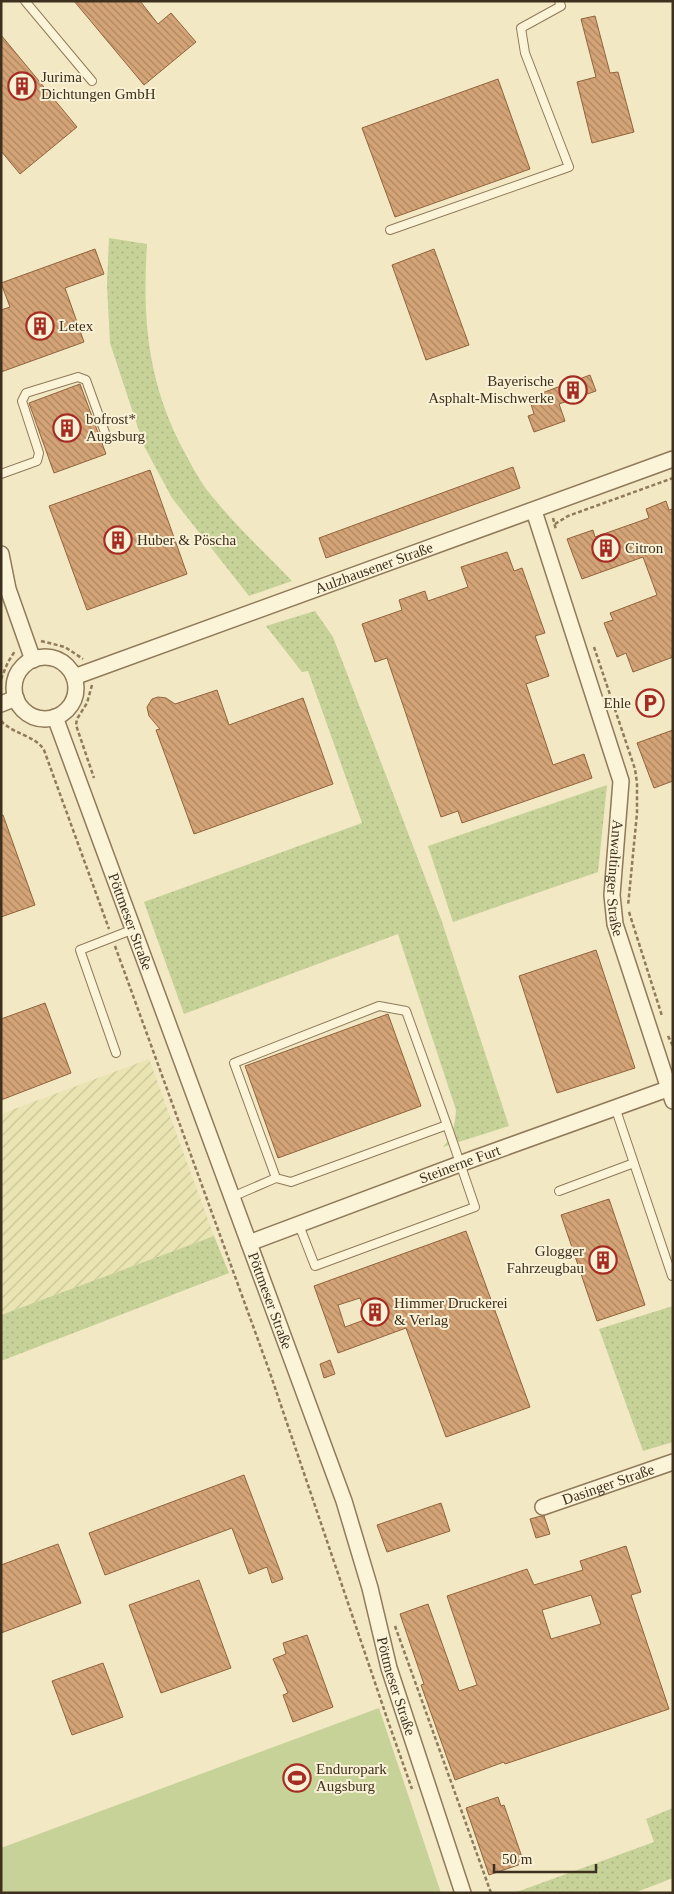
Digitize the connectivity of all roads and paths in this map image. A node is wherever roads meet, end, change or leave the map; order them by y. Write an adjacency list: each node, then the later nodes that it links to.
1 (25, 1): 3 (lane)
2 (560, 1): 4 (lane)
3 (92, 81)
4 (390, 230)
5 (108, 441): 7 (lane)
6 (673, 459): 9 (street, Aulzhausener Straße)
7 (1, 474)
8 (673, 478): 10 (path)
9 (534, 511): 13 (street, Aulzhausener Straße); 21 (street, Anwaltinger Straße)
10 (555, 524)
11 (1, 554): 12 (street)
12 (33, 660): 13 (street); 14 (street)
13 (74, 677): 16 (street)
14 (16, 698): 15 (street); 16 (street)
15 (1, 704)
16 (55, 717): 18 (street, Pöttmeser Straße)
17 (1, 721): 19 (path)
18 (134, 929): 19 (lane); 28 (street, Pöttmeser Straße)
19 (112, 938): 20 (lane); 34 (path)
20 (116, 1053)
21 (671, 1092): 22 (street, Steinerne Furt)
22 (615, 1106): 24 (street, Steinerne Furt); 25 (lane)
23 (447, 1125): 24 (lane); 26 (lane); 26 (lane)
24 (461, 1163): 29 (street, Steinerne Furt); 29 (lane)
25 (634, 1163): 27 (lane); 31 (lane)
26 (276, 1178): 28 (lane)
27 (560, 1191)
28 (232, 1196): 30 (street, Pöttmeser Straße)
29 (299, 1224): 30 (street, Steinerne Furt)
30 (249, 1244): 35 (street, Pöttmeser Straße)
31 (672, 1276)
32 (673, 1462): 33 (street, Dasinger Straße)
33 (543, 1507)
34 (414, 1794)
35 (463, 1893)

